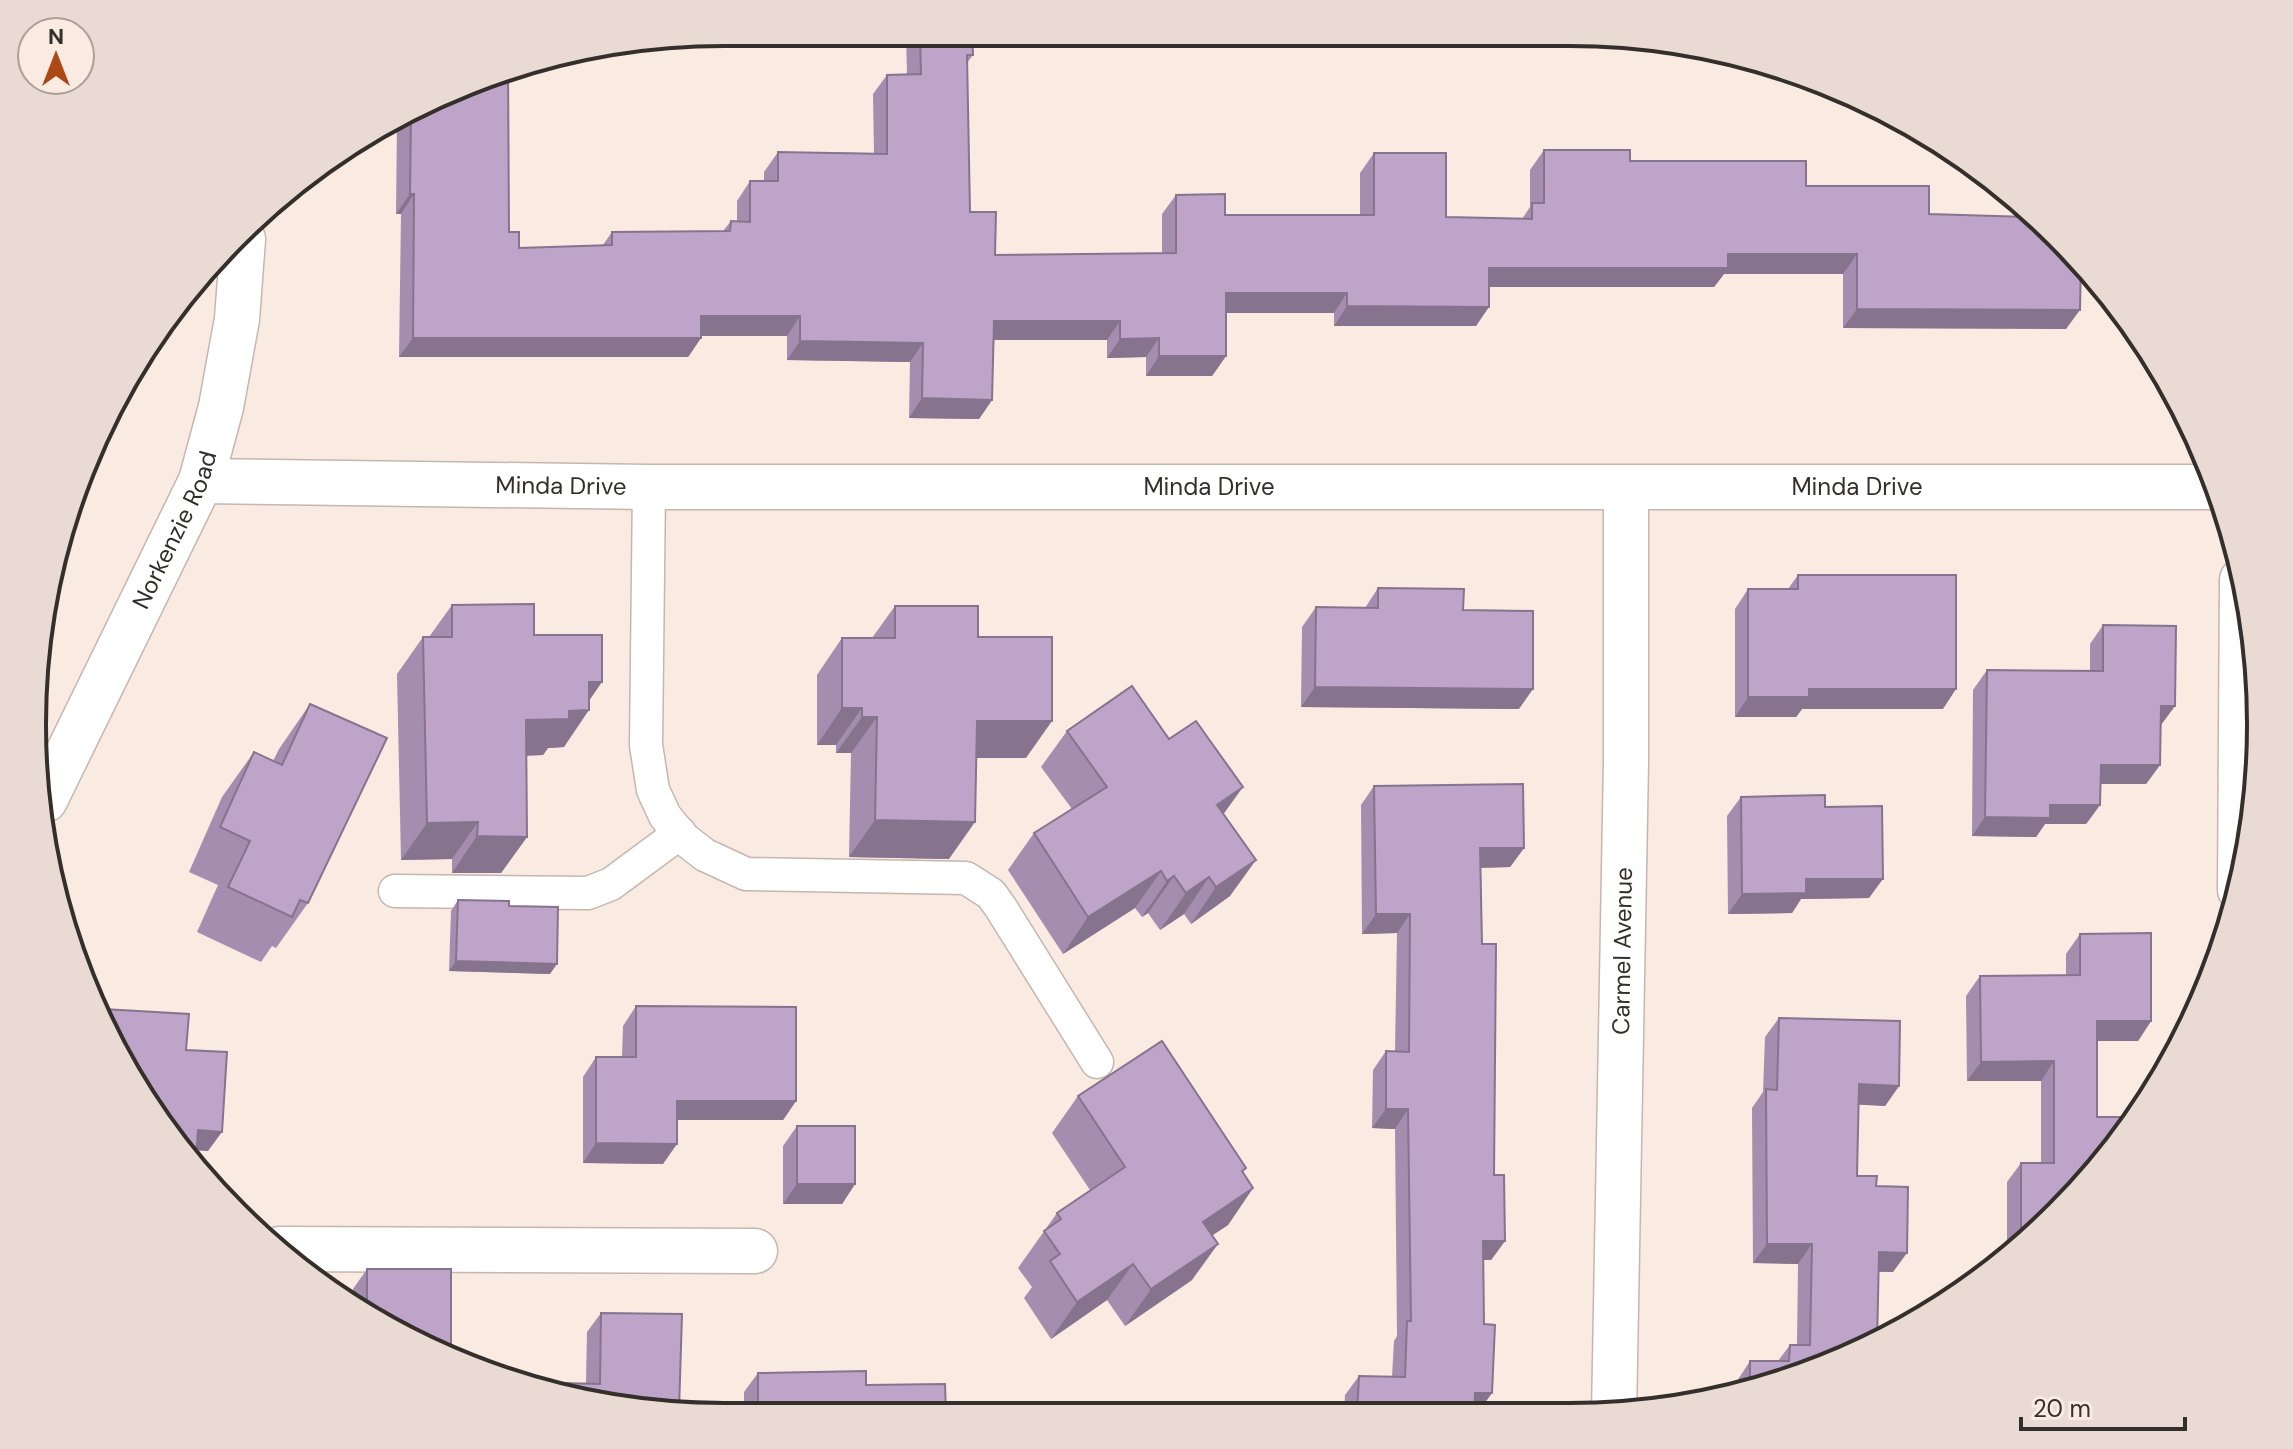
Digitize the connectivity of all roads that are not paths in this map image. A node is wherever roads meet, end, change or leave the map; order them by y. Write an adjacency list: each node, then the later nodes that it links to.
1 (242, 248): 2 (street, Norkenzie Road)
2 (201, 481): 3 (street, Minda Drive); 7 (street, Norkenzie Road)
3 (649, 487): 5 (street, Minda Drive); 9 (lane)
4 (2204, 487): 5 (street, Minda Drive)
5 (1626, 488): 14 (street, Carmel Avenue)
6 (2242, 641): 8 (street)
7 (50, 791)
8 (2240, 816)
9 (680, 833): 10 (lane); 11 (lane)
10 (395, 891)
11 (1097, 1062)
12 (294, 1249): 13 (street)
13 (755, 1251)
14 (1614, 1402)

